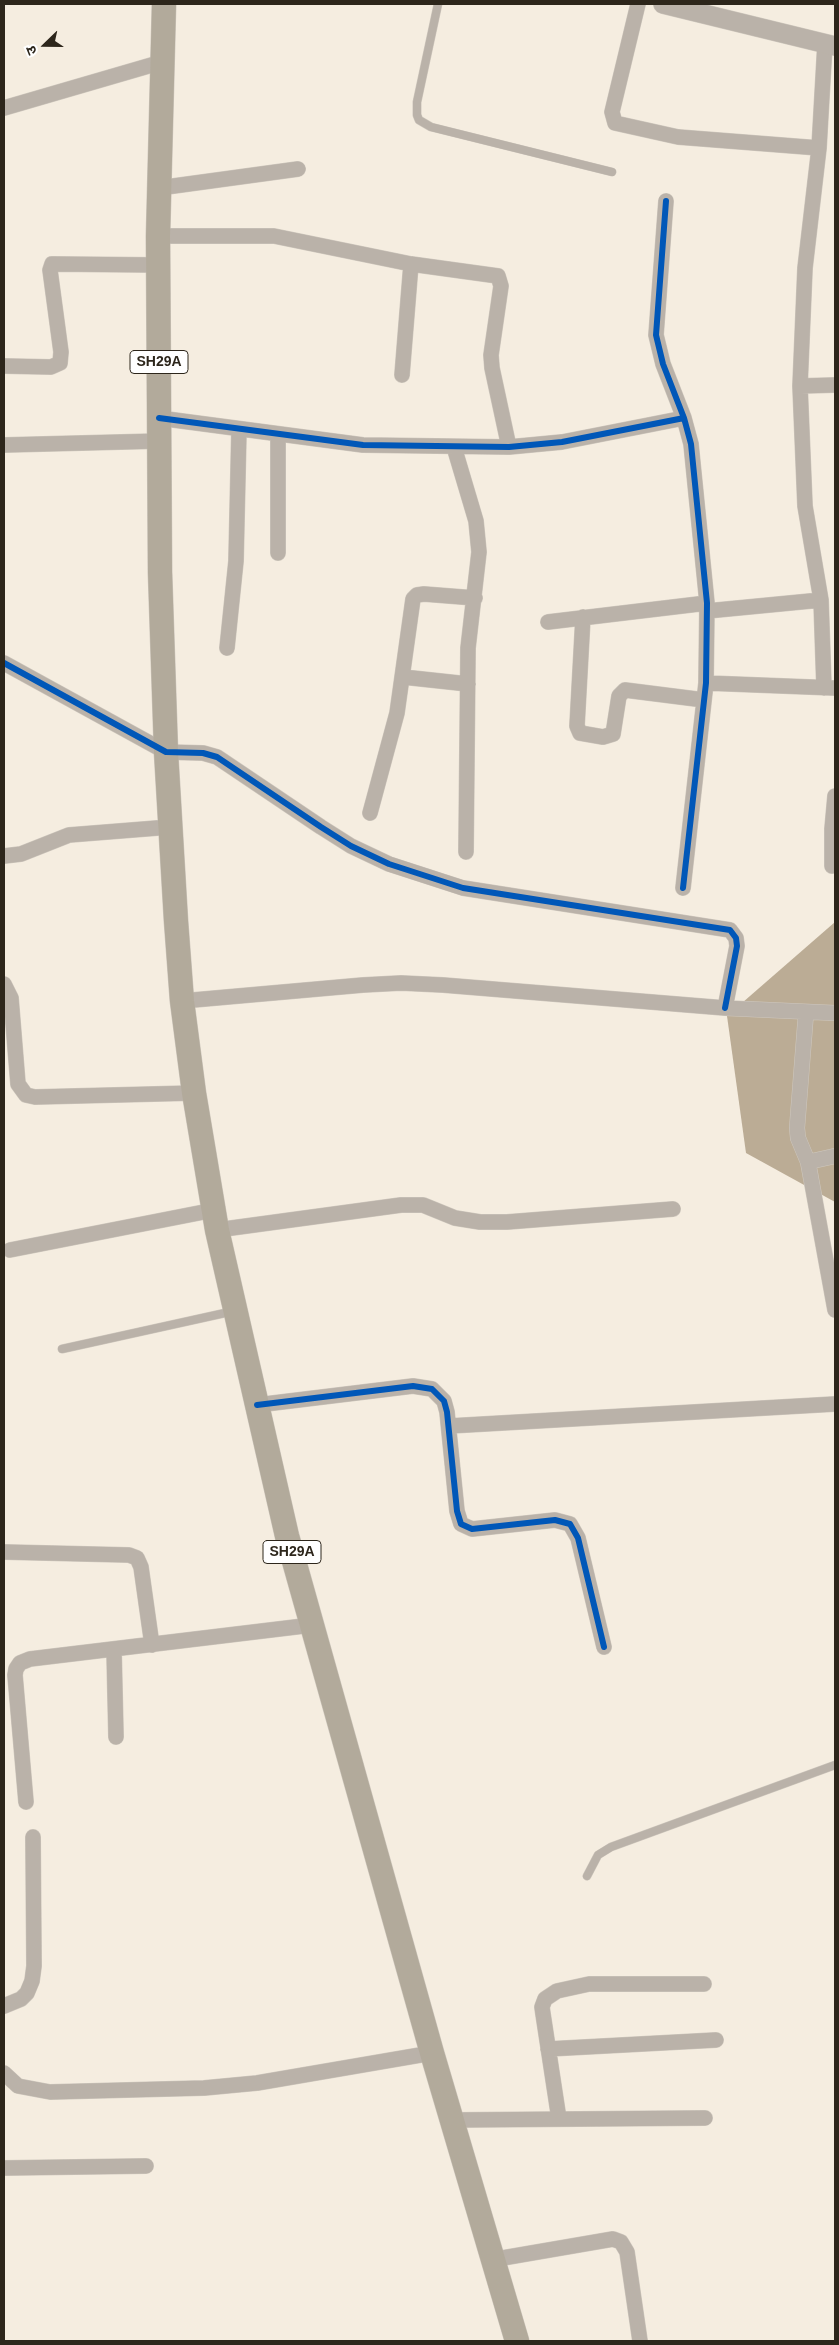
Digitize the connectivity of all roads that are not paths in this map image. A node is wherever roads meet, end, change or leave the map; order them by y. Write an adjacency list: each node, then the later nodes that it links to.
1 (164, 4): 6 (main road, SH29A)
2 (438, 4): 10 (lane)
3 (638, 4): 8 (street)
4 (663, 4): 5 (street)
5 (830, 45): 8 (street)
6 (162, 62): 7 (street); 11 (main road, SH29A)
7 (4, 108)
8 (820, 148): 19 (street)
9 (298, 169): 11 (street)
10 (612, 172)
11 (159, 188): 13 (main road, SH29A)
12 (666, 201): 20 (street)
13 (158, 236): 14 (street); 15 (main road, SH29A)
14 (411, 264): 17 (street); 26 (street)
15 (158, 266): 16 (street); 22 (main road, SH29A)
16 (4, 366)
17 (402, 375)
18 (835, 385): 19 (street)
19 (800, 386): 29 (street)
20 (684, 418): 26 (street); 30 (street)
21 (239, 429): 22 (street); 23 (street); 33 (street)
22 (160, 430): 24 (street); 40 (main road, SH29A)
23 (278, 434): 25 (street); 27 (street)
24 (4, 445)
25 (454, 446): 26 (street); 28 (street)
26 (509, 447)
27 (278, 553)
28 (475, 598): 35 (street); 37 (street)
29 (822, 600): 30 (street); 38 (street)
30 (707, 607): 31 (street); 36 (street)
31 (584, 617): 32 (street); 39 (street)
32 (548, 622)
33 (227, 648)
34 (4, 663): 40 (street)
35 (403, 677): 37 (street); 42 (street)
36 (706, 683): 38 (street); 39 (street)
37 (468, 684): 44 (street)
38 (830, 688)
39 (704, 700): 47 (street)
40 (166, 738): 43 (main road, SH29A); 50 (street)
41 (835, 796): 46 (street)
42 (370, 813)
43 (170, 827): 45 (street); 49 (main road, SH29A)
44 (466, 852)
45 (4, 856)
46 (832, 866)
47 (684, 888)
48 (4, 984): 53 (street)
49 (182, 1001): 50 (street); 53 (main road, SH29A)
50 (725, 1008): 51 (street)
51 (806, 1012): 52 (street); 55 (street)
52 (835, 1014)
53 (194, 1093): 57 (main road, SH29A)
54 (835, 1156): 55 (street)
55 (808, 1162): 59 (street)
56 (673, 1209): 57 (street)
57 (216, 1220): 58 (street); 60 (main road, SH29A)
58 (10, 1250)
59 (834, 1301)
60 (236, 1311): 61 (lane); 63 (main road, SH29A)
61 (62, 1349)
62 (835, 1404): 64 (street)
63 (257, 1405): 64 (street); 66 (main road, SH29A)
64 (449, 1426): 68 (street)
65 (4, 1552): 67 (street)
66 (312, 1625): 67 (street); 79 (main road, SH29A)
67 (152, 1645): 69 (street)
68 (604, 1647)
69 (114, 1650): 70 (street); 72 (street)
70 (116, 1737)
71 (835, 1765): 74 (lane)
72 (26, 1802)
73 (33, 1837): 76 (street)
74 (587, 1876)
75 (704, 1984): 78 (street)
76 (4, 2006)
77 (716, 2040): 78 (street)
78 (548, 2049): 82 (street)
79 (432, 2053): 80 (street); 83 (main road, SH29A)
80 (4, 2073)
81 (706, 2118): 82 (street)
82 (559, 2119): 83 (street)
83 (452, 2120): 86 (main road, SH29A)
84 (146, 2166): 85 (street)
85 (4, 2168)
86 (491, 2260): 87 (main road, SH29A); 88 (street)
87 (517, 2341)
88 (640, 2341)

